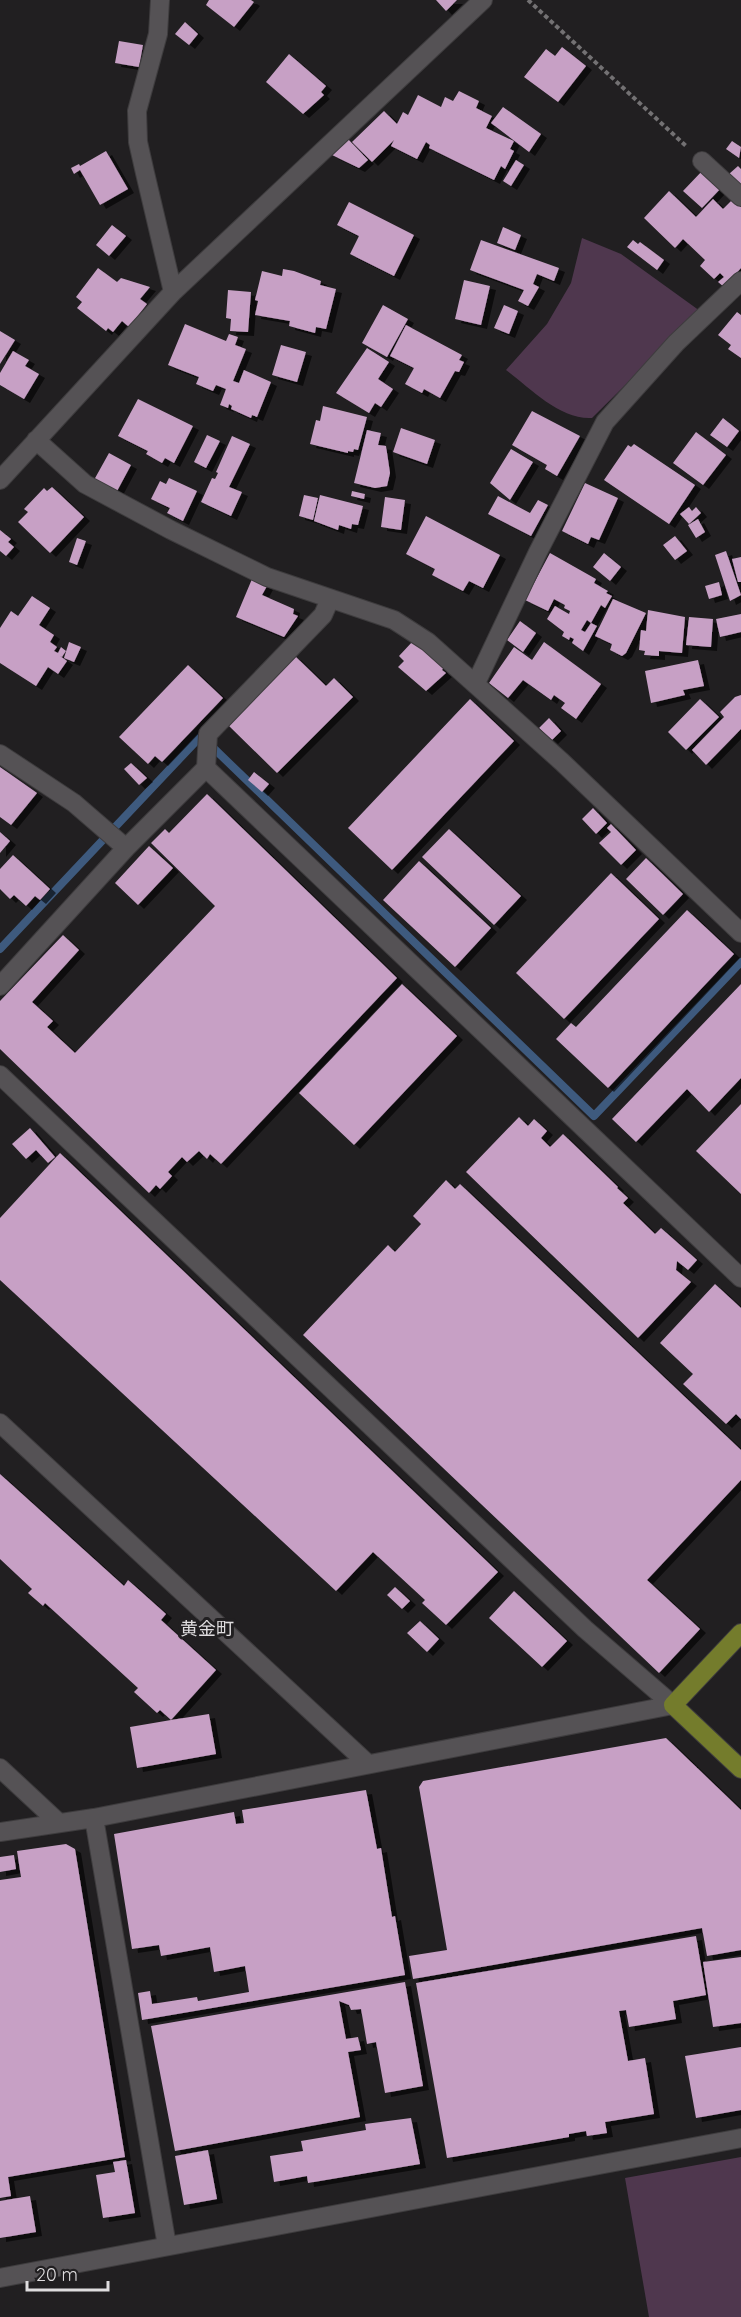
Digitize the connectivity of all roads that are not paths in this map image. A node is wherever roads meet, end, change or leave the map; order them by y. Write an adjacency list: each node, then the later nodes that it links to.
1 (160, 0): 6 (street)
2 (483, 0): 6 (street)
3 (702, 160): 4 (street)
4 (741, 197)
5 (741, 281): 10 (street)
6 (173, 292): 7 (street)
7 (36, 440): 8 (street); 9 (street)
8 (3, 473)
9 (330, 599): 10 (street); 12 (street)
10 (476, 683): 14 (street)
11 (0, 754): 13 (street)
12 (206, 761): 13 (street); 17 (street)
13 (123, 845): 15 (street)
14 (741, 933)
15 (0, 986)
16 (0, 1075): 20 (street)
17 (741, 1278)
18 (0, 1423): 21 (street)
19 (741, 1633): 20 (main road)
20 (673, 1705): 21 (street); 23 (main road)
21 (367, 1763): 24 (street)
22 (0, 1768): 25 (street)
23 (741, 1769)
24 (94, 1818): 25 (street); 28 (street)
25 (58, 1822): 26 (street)
26 (0, 1832)
27 (741, 2138): 28 (street)
28 (167, 2246): 29 (street)
29 (0, 2278)

